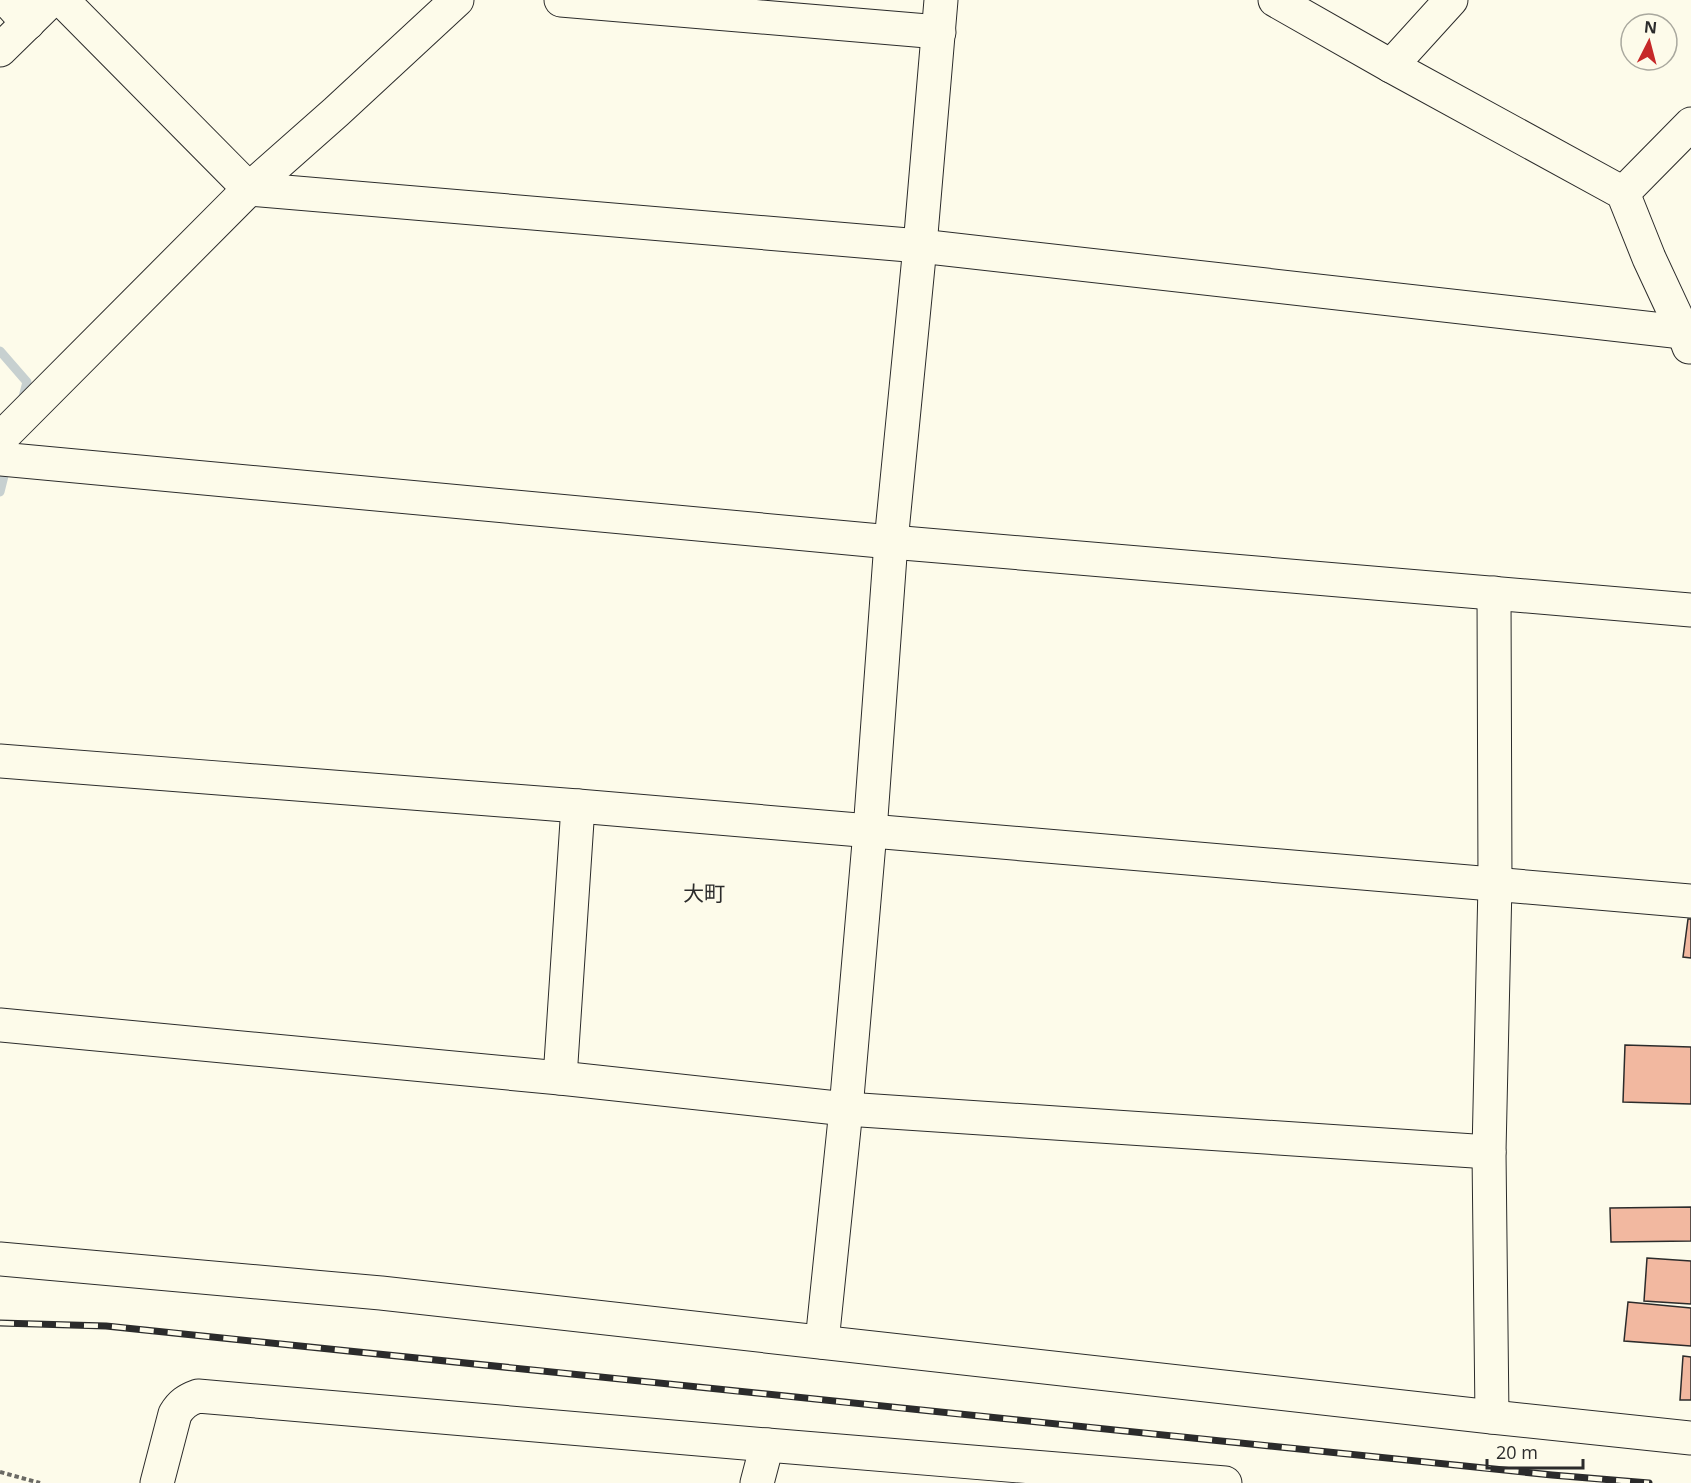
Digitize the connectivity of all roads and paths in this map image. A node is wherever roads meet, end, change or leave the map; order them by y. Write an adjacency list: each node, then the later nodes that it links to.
1 (51, 0): 7 (street)
2 (62, 0): 12 (street)
3 (457, 0): 12 (street)
4 (561, 0): 8 (street)
5 (1275, 0): 10 (street)
6 (1451, 0): 10 (street)
7 (17, 11): 9 (street)
8 (940, 16): 14 (street)
9 (0, 50)
10 (1391, 66): 13 (street)
11 (1691, 124): 13 (street)
12 (249, 189): 14 (street); 16 (street)
13 (1623, 193): 15 (street)
14 (920, 246): 15 (street); 18 (street)
15 (1688, 339)
16 (0, 439)
17 (0, 459): 18 (street)
18 (891, 542): 19 (street); 23 (street)
19 (1494, 593): 20 (street); 24 (street)
20 (1691, 610)
21 (0, 761): 22 (street)
22 (578, 806): 23 (street); 27 (street)
23 (870, 831): 24 (street); 28 (street)
24 (1495, 884): 25 (street); 29 (street)
25 (1691, 900)
26 (0, 1025): 27 (street)
27 (560, 1078): 28 (street)
28 (846, 1109): 29 (street); 31 (street)
29 (1489, 1152): 32 (street)
30 (0, 1260): 31 (street)
31 (822, 1342): 32 (street)
32 (1492, 1418): 33 (street)
33 (1691, 1438)
34 (767, 1445): 37 (street); 38 (street); 39 (street)
35 (0, 1472): 36 (path)
36 (40, 1483)
37 (157, 1483)
38 (757, 1483)
39 (1225, 1483)

